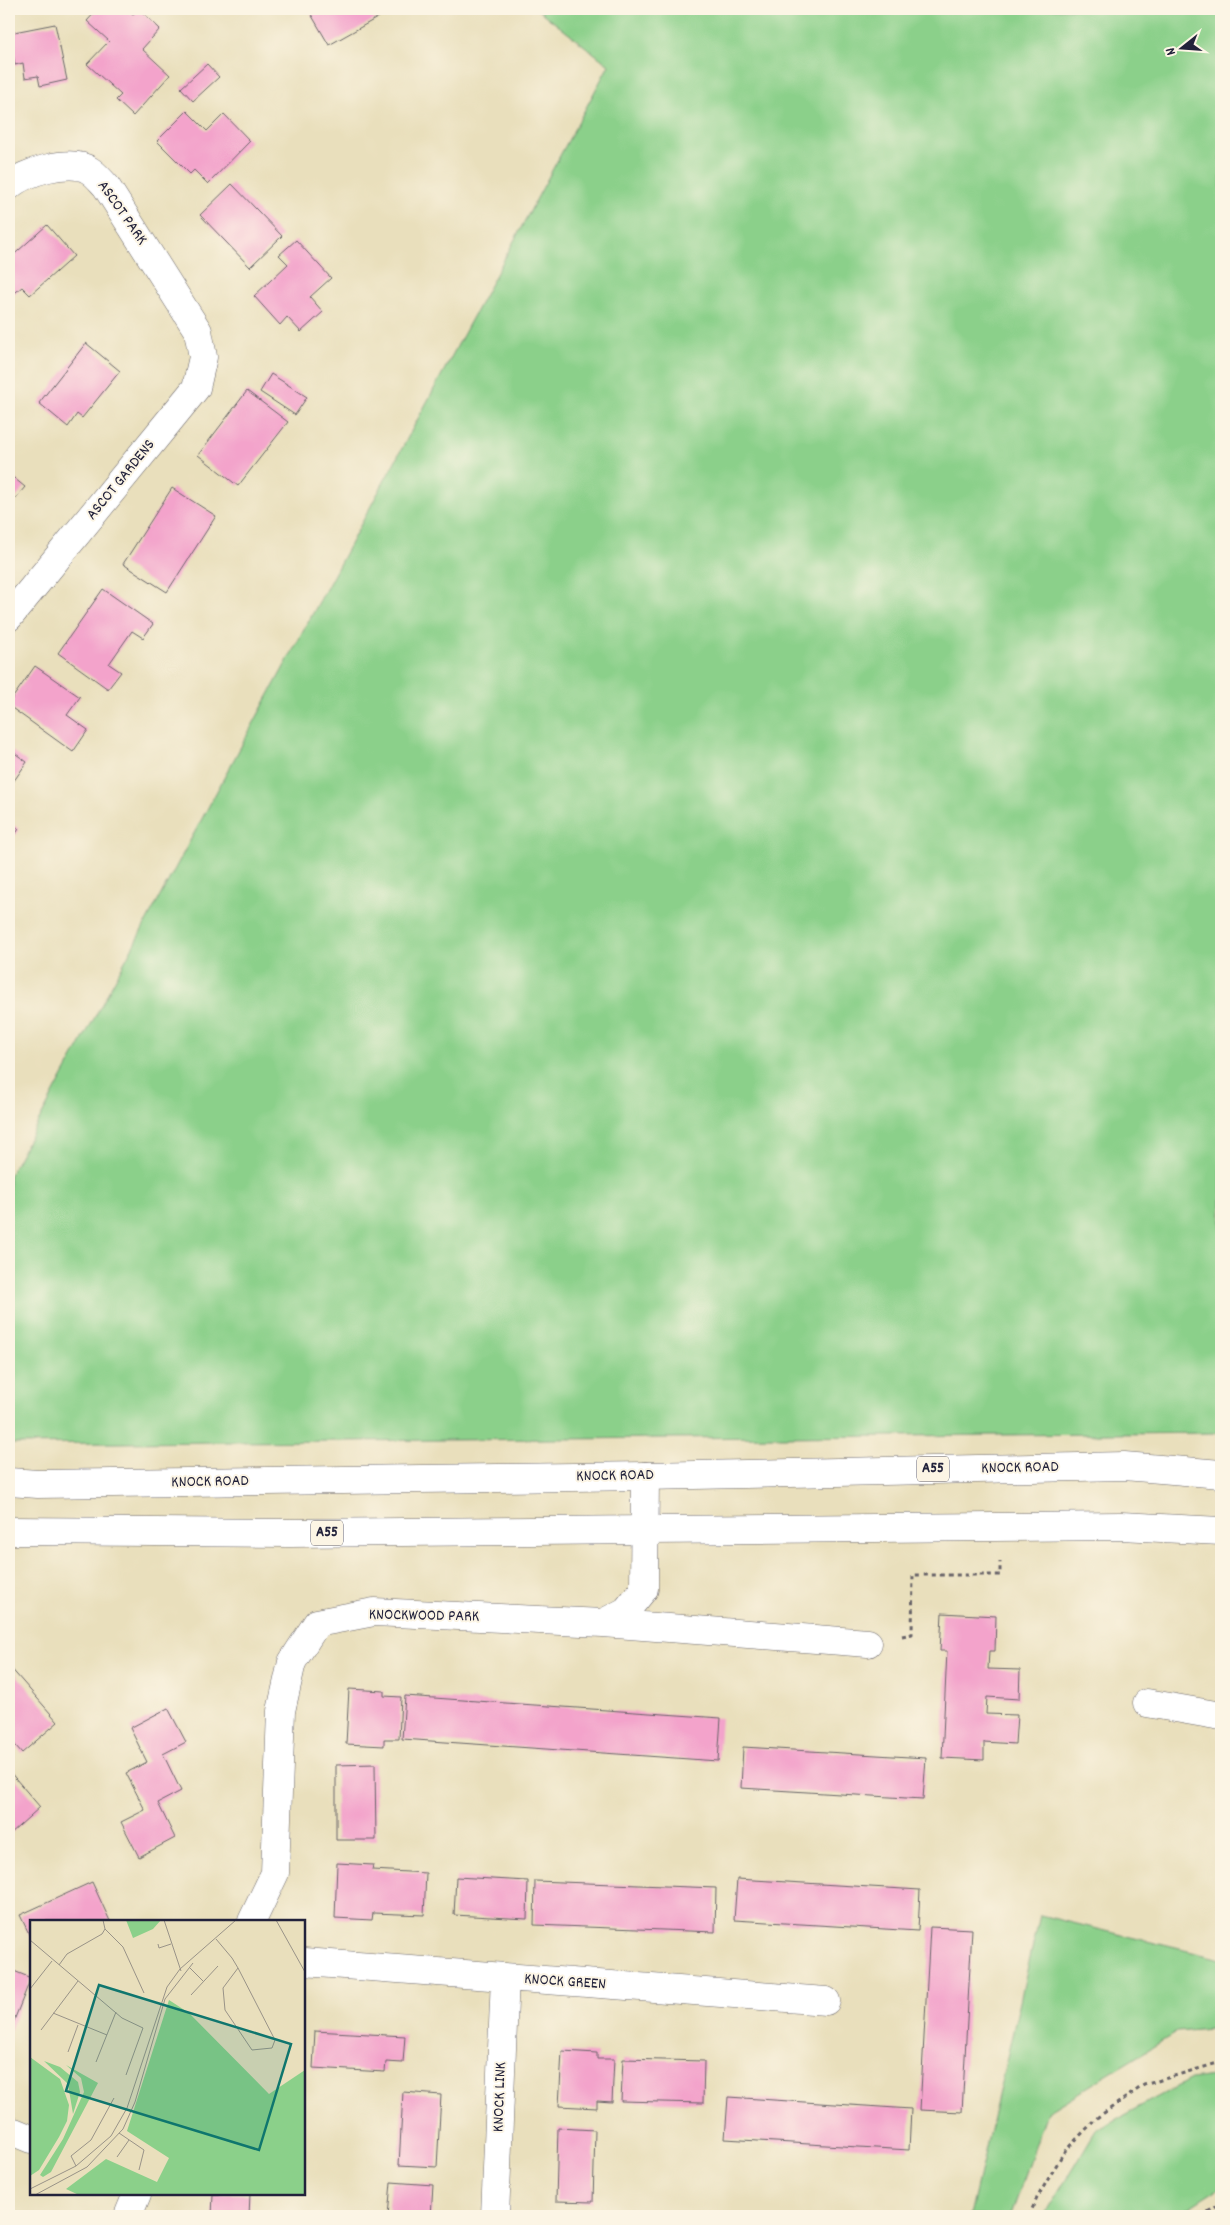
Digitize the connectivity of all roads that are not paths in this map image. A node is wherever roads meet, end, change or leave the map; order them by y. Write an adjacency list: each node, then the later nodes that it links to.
1 (9, 186): 2 (main road, ASCOT PARK)
2 (198, 331): 3 (main road, ASCOT GARDENS)
3 (9, 617)
4 (1221, 1474): 5 (main road, KNOCK ROAD / A55)
5 (645, 1476): 6 (main road, KNOCK ROAD / A55); 7 (main road)
6 (9, 1482)
7 (645, 1530): 8 (main road, A55); 9 (main road, A55); 10 (main road)
8 (9, 1531)
9 (1221, 1531)
10 (603, 1623): 11 (main road, KNOCKWOOD PARK); 14 (main road, KNOCKWOOD PARK)
11 (868, 1643)
12 (1147, 1703): 13 (main road)
13 (1221, 1716)
14 (252, 1920)
15 (305, 1962): 16 (main road, KNOCK GREEN)
16 (505, 1977): 17 (main road, KNOCK GREEN); 20 (main road, KNOCK LINK)
17 (826, 2001)
18 (137, 2195): 19 (main road)
19 (128, 2216)
20 (495, 2216)

